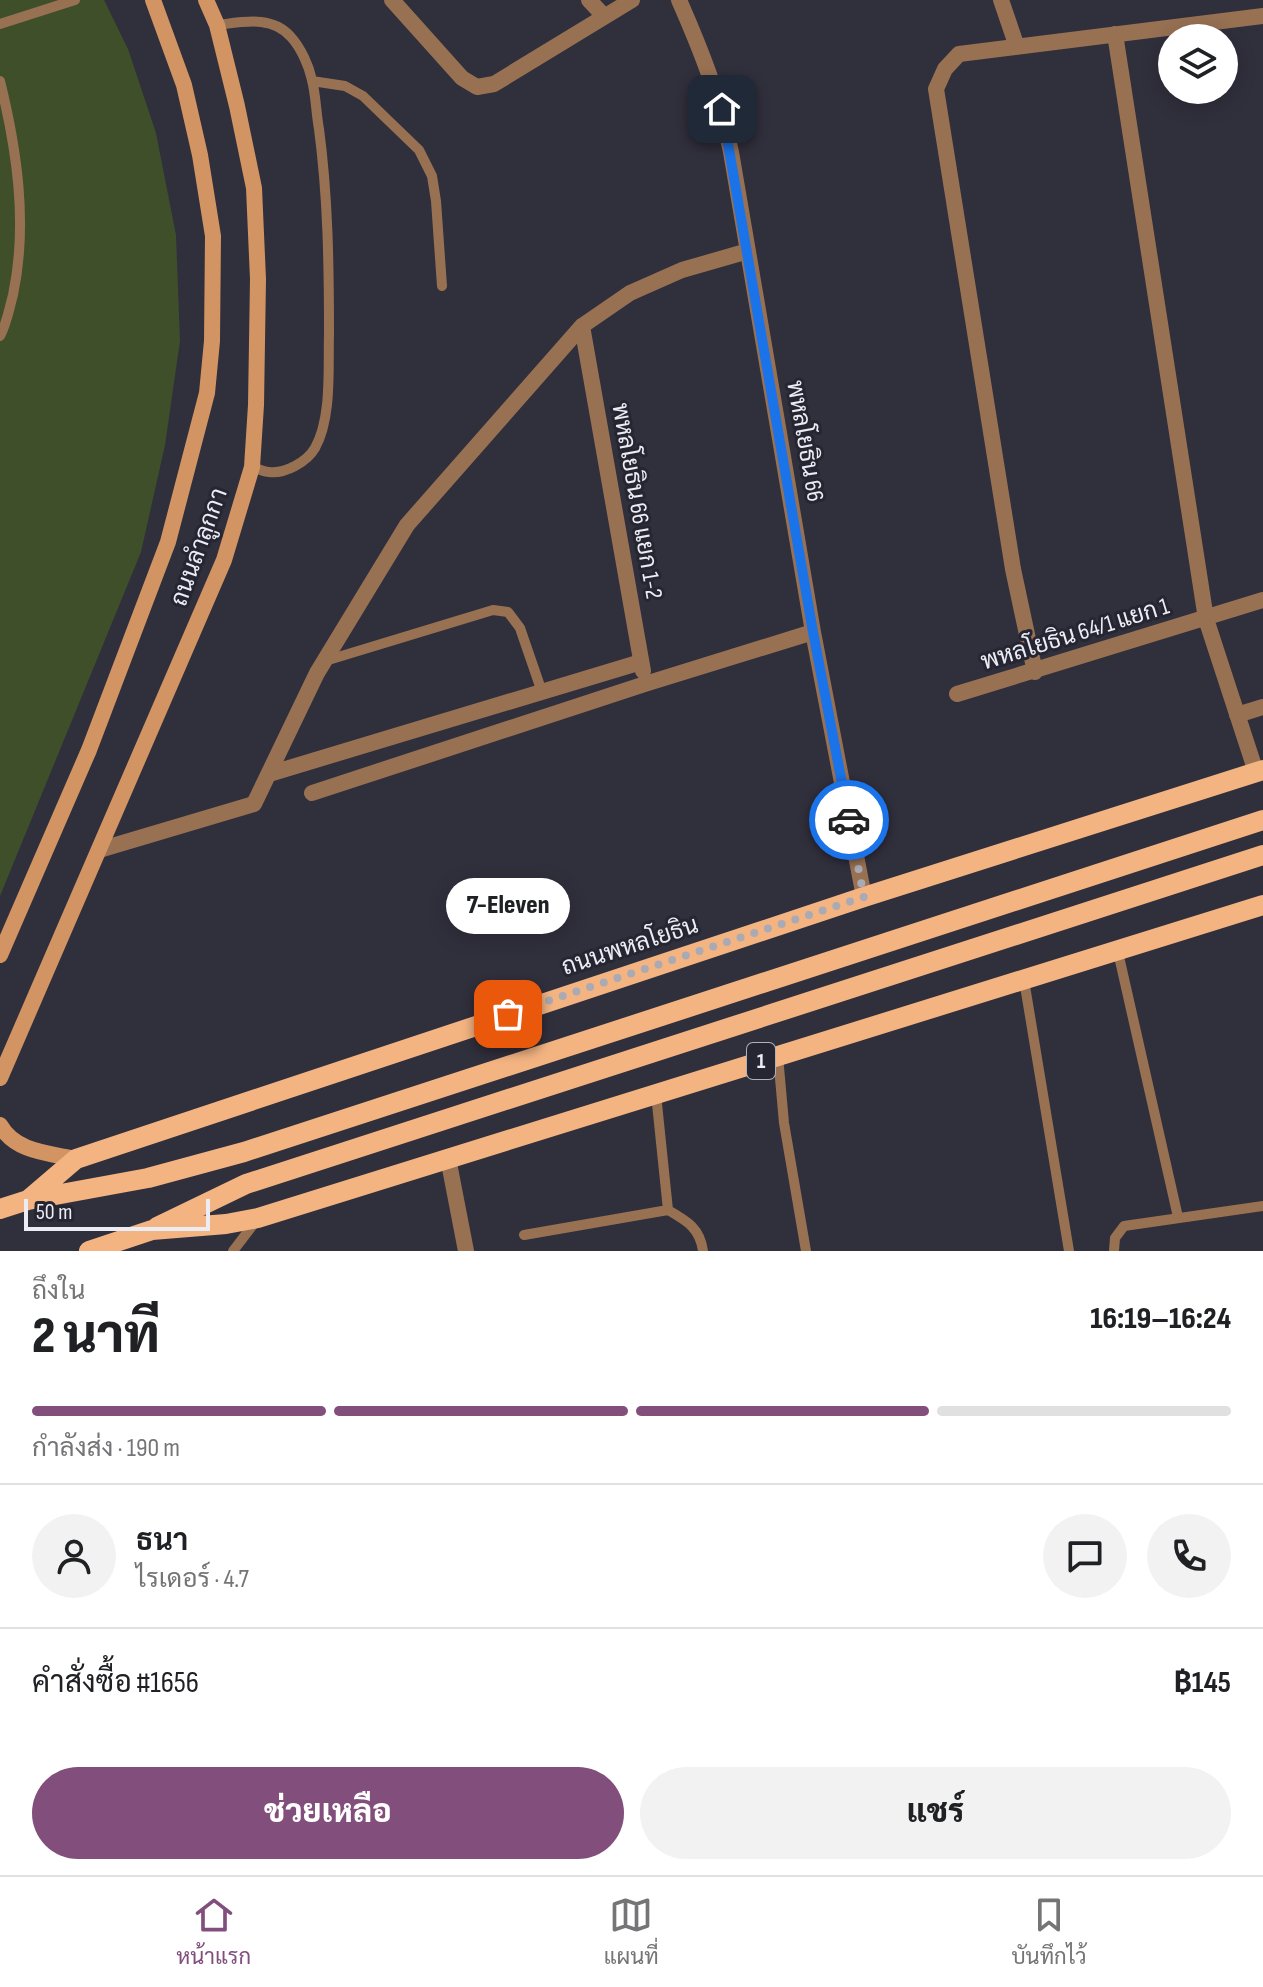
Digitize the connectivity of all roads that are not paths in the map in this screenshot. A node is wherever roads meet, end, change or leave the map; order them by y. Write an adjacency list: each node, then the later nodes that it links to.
1 (75, 0): 11 (lane)
2 (153, 0): 42 (main road, ถนนลำลูกกา)
3 (206, 0): 12 (main road, ถนนลำลูกกา)
4 (392, 0): 9 (street)
5 (589, 0): 9 (street)
6 (632, 0): 9 (street)
7 (679, 0): 17 (street, พหลโยธิน 66)
8 (1001, 0): 14 (street)
9 (603, 15)
10 (1263, 16): 13 (street)
11 (0, 24)
12 (217, 25): 16 (lane); 21 (main road, ถนนลำลูกกา)
13 (1115, 34): 14 (street); 23 (street)
14 (1017, 47): 27 (street)
15 (0, 81): 20 (lane)
16 (312, 81): 18 (lane); 21 (lane)
17 (748, 251): 19 (street); 24 (street, พหลโยธิน 66)
18 (442, 286)
19 (582, 326): 25 (street); 26 (street, พหลโยธิน 66 แยก 1-2)
20 (0, 336)
21 (252, 467): 37 (main road, ถนนลำลูกกา)
22 (1263, 600): 23 (street, พหลโยธิน 64/1 แยก 1)
23 (1206, 619): 27 (street, พหลโยธิน 64/1 แยก 1); 32 (street)
24 (813, 632): 28 (street); 39 (street, พหลโยธิน 66)
25 (324, 661): 29 (lane); 34 (street)
26 (641, 662): 28 (street, พหลโยธิน 66 แยก 1-2); 29 (street)
27 (1035, 672): 30 (street, พหลโยธิน 64/1 แยก 1)
28 (645, 684): 35 (street)
29 (542, 692): 34 (street)
30 (957, 694)
31 (1263, 707): 32 (street)
32 (1237, 715): 33 (street)
33 (1260, 771): 39 (main road, ถนนพหลโยธิน)
34 (269, 774): 37 (street)
35 (312, 793)
36 (1263, 820): 50 (main road, ถนนพหลโยธิน)
37 (99, 850): 45 (main road, ถนนลำลูกกา)
38 (1263, 855): 56 (main road)
39 (864, 897): 49 (main road, ถนนพหลโยธิน)
40 (1263, 905): 41 (main road, 1)
41 (1118, 952): 43 (main road, 1); 54 (lane)
42 (0, 955)
43 (1024, 980): 44 (main road, 1); 63 (lane)
44 (778, 1056): 46 (main road, 1); 62 (lane)
45 (0, 1078)
46 (656, 1092): 48 (main road, 1); 53 (lane)
47 (0, 1125): 49 (main road)
48 (448, 1158): 55 (main road, 1); 60 (street)
49 (76, 1159): 50 (main road, ถนนพหลโยธิน)
50 (28, 1200): 52 (main road, ถนนพหลโยธิน)
51 (1263, 1206): 54 (lane)
52 (0, 1209)
53 (668, 1210): 57 (lane); 61 (lane)
54 (1178, 1217): 64 (lane)
55 (258, 1218): 56 (main road, 1); 59 (lane)
56 (152, 1230): 58 (main road, 1)
57 (524, 1235)
58 (89, 1251)
59 (233, 1251)
60 (466, 1251)
61 (703, 1251)
62 (806, 1251)
63 (1069, 1251)
64 (1114, 1251)

